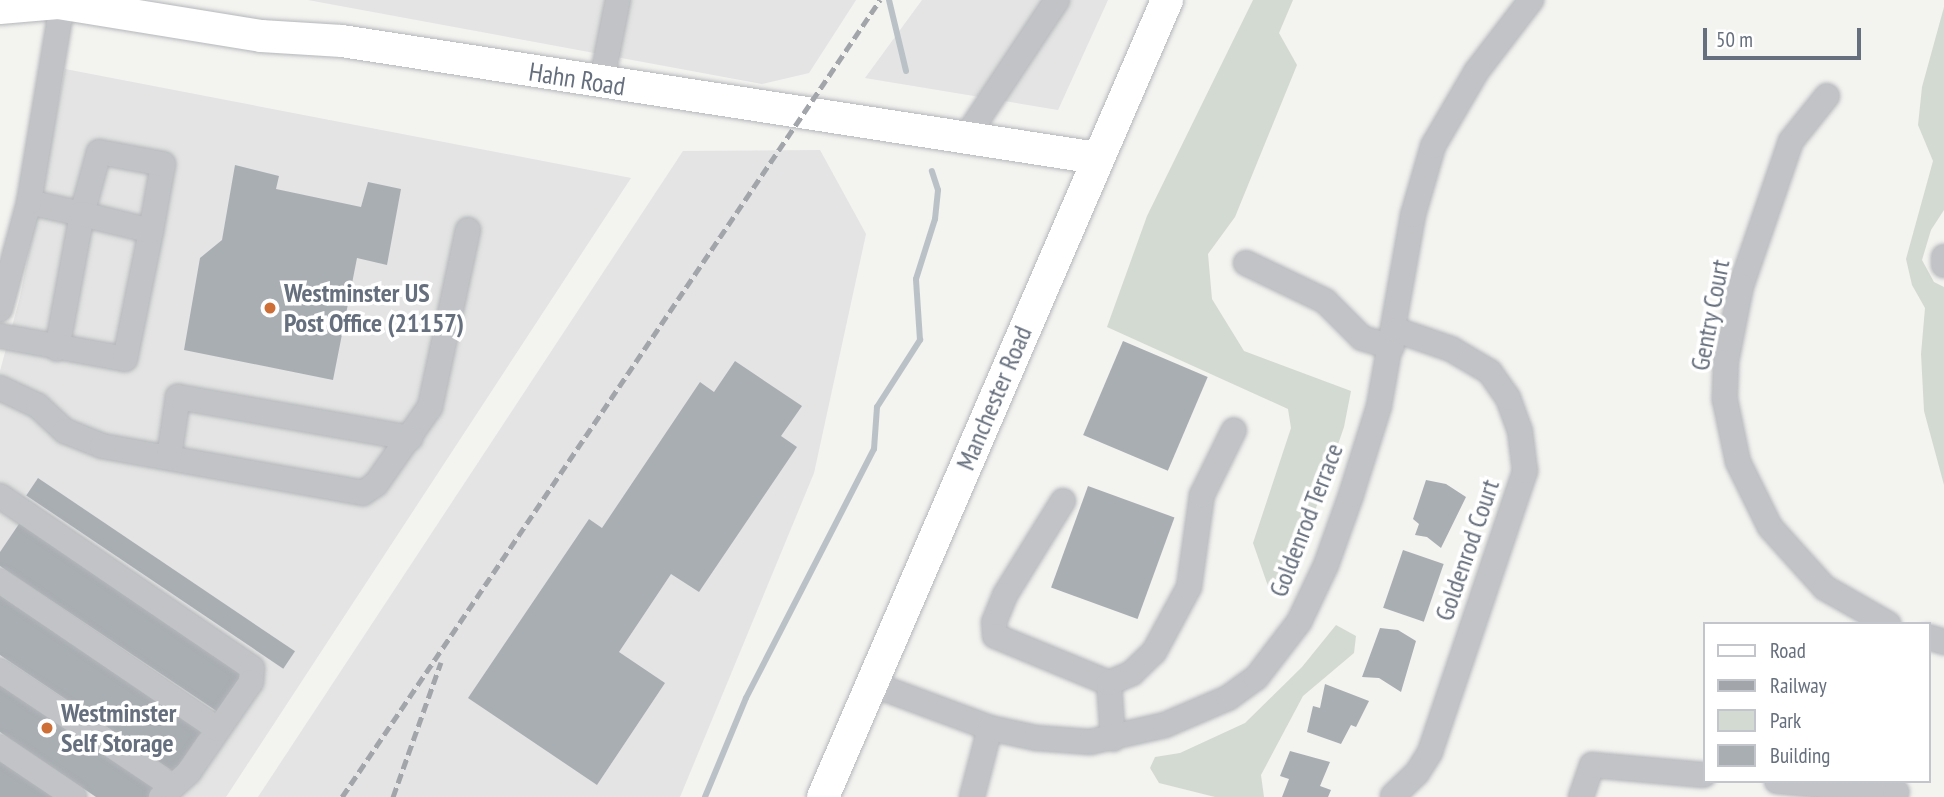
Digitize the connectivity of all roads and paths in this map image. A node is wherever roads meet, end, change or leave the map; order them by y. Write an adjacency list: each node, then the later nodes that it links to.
1 (618, 0): 7 (street)
2 (1057, 0): 9 (street)
3 (1167, 0): 10 (main road, Manchester Road)
4 (1531, 0): 20 (street, Goldenrod Terrace)
5 (57, 3): 6 (main road, Hahn Road); 7 (main road, Hahn Road); 11 (street)
6 (0, 8)
7 (601, 84): 9 (main road, Hahn Road)
8 (1827, 96): 29 (street, Gentry Court)
9 (966, 137): 10 (main road, Hahn Road)
10 (1097, 158): 32 (main road, Manchester Road)
11 (29, 202): 12 (street); 18 (street)
12 (82, 214): 14 (street); 14 (street); 21 (street)
13 (468, 230): 24 (street)
14 (151, 231): 21 (street)
15 (1944, 257): 17 (street)
16 (1246, 263): 20 (street, Goldenrod Court)
17 (1944, 265)
18 (0, 309)
19 (0, 335): 21 (street)
20 (1394, 339): 35 (street, Goldenrod Terrace); 40 (street, Goldenrod Court)
21 (57, 349)
22 (0, 388): 25 (street)
23 (1234, 430): 31 (street)
24 (410, 438): 25 (street); 25 (street)
25 (169, 457)
26 (0, 496): 34 (street)
27 (1063, 501): 31 (street)
28 (0, 581): 34 (street)
29 (1884, 622)
30 (0, 671): 39 (street)
31 (1109, 683): 35 (street)
32 (872, 684): 33 (street, Goldenrod Terrace); 42 (main road, Manchester Road)
33 (990, 728): 35 (street, Goldenrod Terrace); 43 (street)
34 (218, 729): 39 (street)
35 (1113, 739)
36 (0, 747): 41 (street)
37 (1702, 775): 44 (street)
38 (1799, 783): 45 (street)
39 (167, 792)
40 (1393, 796)
41 (74, 797)
42 (822, 797)
43 (972, 797)
44 (1581, 797)
45 (1895, 797)

